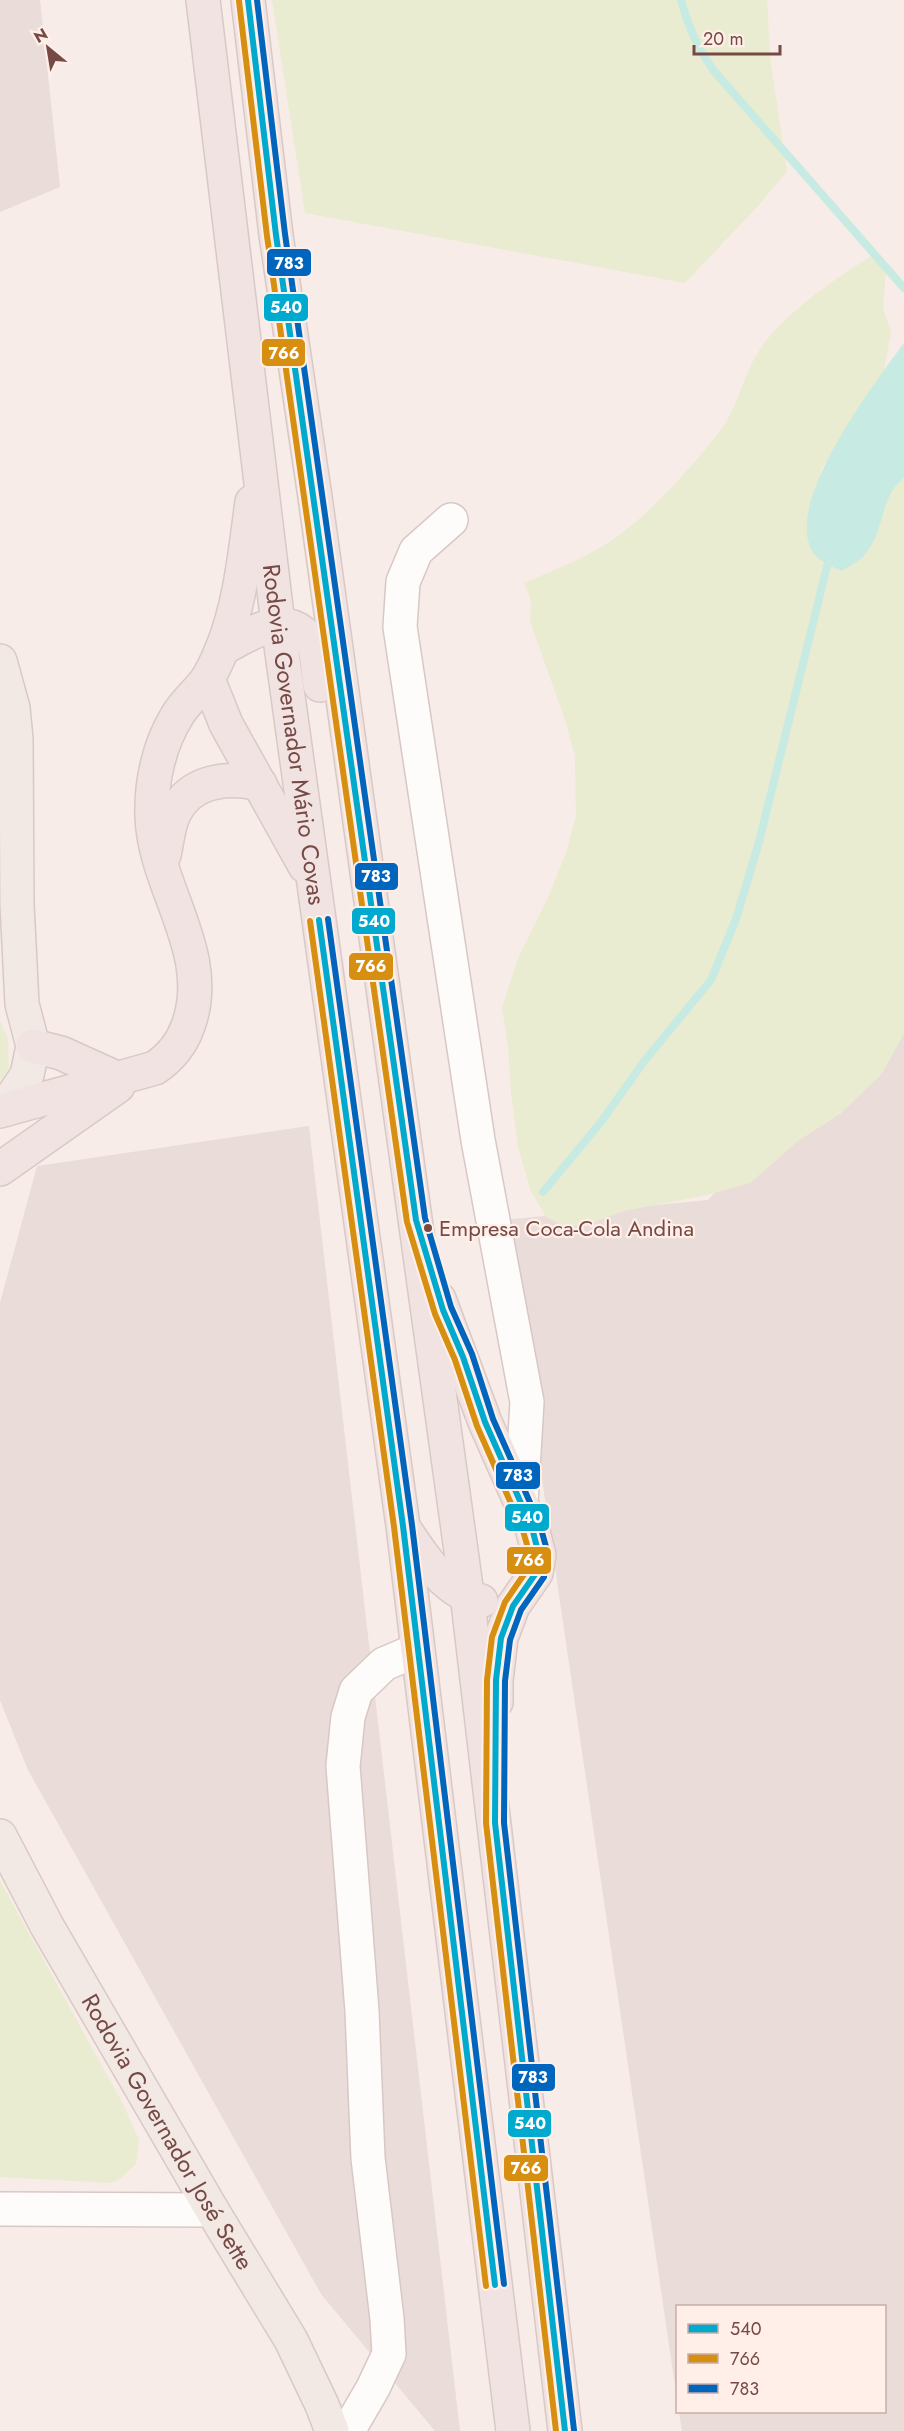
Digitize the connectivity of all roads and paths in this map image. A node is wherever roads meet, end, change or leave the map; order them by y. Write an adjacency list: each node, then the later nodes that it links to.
1 (203, 0): 3 (highway, Rodovia Governador Mário Covas)
2 (248, 0): 13 (highway)
3 (258, 450): 5 (highway, Rodovia Governador Mário Covas); 6 (highway)
4 (451, 520): 20 (street)
5 (279, 624): 6 (highway); 11 (highway, Rodovia Governador Mário Covas); 13 (highway)
6 (222, 649): 8 (highway)
7 (0, 661): 12 (main road)
8 (208, 679): 9 (highway); 10 (highway)
9 (260, 784): 10 (highway); 11 (highway)
10 (162, 863): 15 (highway)
11 (314, 881): 23 (highway, Rodovia Governador Mário Covas)
12 (11, 993): 14 (main road)
13 (384, 993): 19 (highway)
14 (33, 1046): 15 (highway); 16 (main road)
15 (127, 1075): 17 (highway); 18 (highway)
16 (0, 1106)
17 (0, 1112)
18 (0, 1169)
19 (416, 1220): 21 (highway); 25 (highway)
20 (527, 1402): 21 (street); 22 (street)
21 (485, 1422): 22 (highway)
22 (521, 1502): 24 (highway)
23 (403, 1526): 25 (highway); 26 (highway, Rodovia Governador Mário Covas)
24 (522, 1592): 25 (highway); 27 (highway)
25 (467, 1594): 27 (highway)
26 (417, 1650): 32 (street); 33 (highway, Rodovia Governador Mário Covas)
27 (495, 1824): 34 (highway)
28 (0, 1836): 30 (main road, Rodovia Governador José Sette)
29 (0, 2209): 30 (street)
30 (212, 2210): 31 (main road, Rodovia Governador José Sette)
31 (332, 2431)
32 (348, 2431)
33 (513, 2431)
34 (565, 2431)

